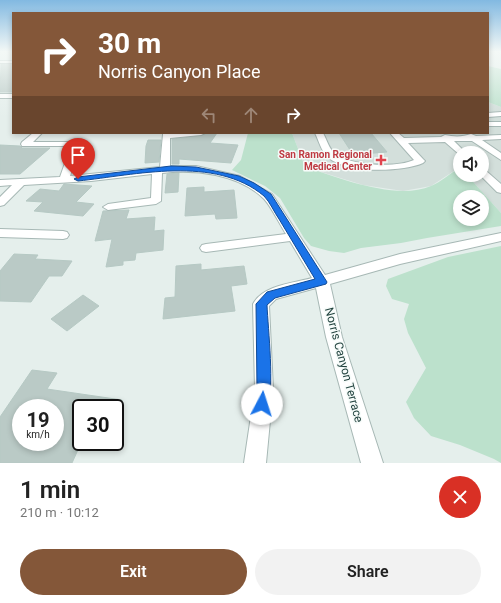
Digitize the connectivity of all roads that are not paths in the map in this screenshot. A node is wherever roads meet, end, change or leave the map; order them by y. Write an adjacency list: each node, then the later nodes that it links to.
1 (0, 96): 2 (street)
2 (12, 96)
3 (501, 114): 4 (street)
4 (489, 115)
5 (489, 124): 6 (street)
6 (501, 124)
7 (37, 134): 20 (street)
8 (189, 134): 18 (street)
9 (320, 134): 15 (street)
10 (395, 134): 15 (street)
11 (442, 134): 14 (street)
12 (470, 135): 13 (street); 14 (street); 17 (street)
13 (501, 137)
14 (448, 139): 15 (street); 16 (street)
15 (402, 141)
16 (455, 146)
17 (501, 157)
18 (161, 170): 20 (street, Norris Canyon Terrace); 25 (street); 28 (street, Norris Canyon Terrace)
19 (489, 179): 23 (street)
20 (64, 180): 21 (street, Norris Canyon Terrace)
21 (20, 182): 22 (street, Norris Canyon Terrace); 24 (street)
22 (0, 183)
23 (501, 190)
24 (0, 203)
25 (108, 207)
26 (0, 233): 27 (street)
27 (63, 235)
28 (294, 237): 30 (street); 31 (street, Norris Canyon Terrace)
29 (501, 237): 31 (street)
30 (206, 248)
31 (322, 282): 32 (street); 33 (street, Norris Canyon Terrace)
32 (255, 463)
33 (372, 463)

